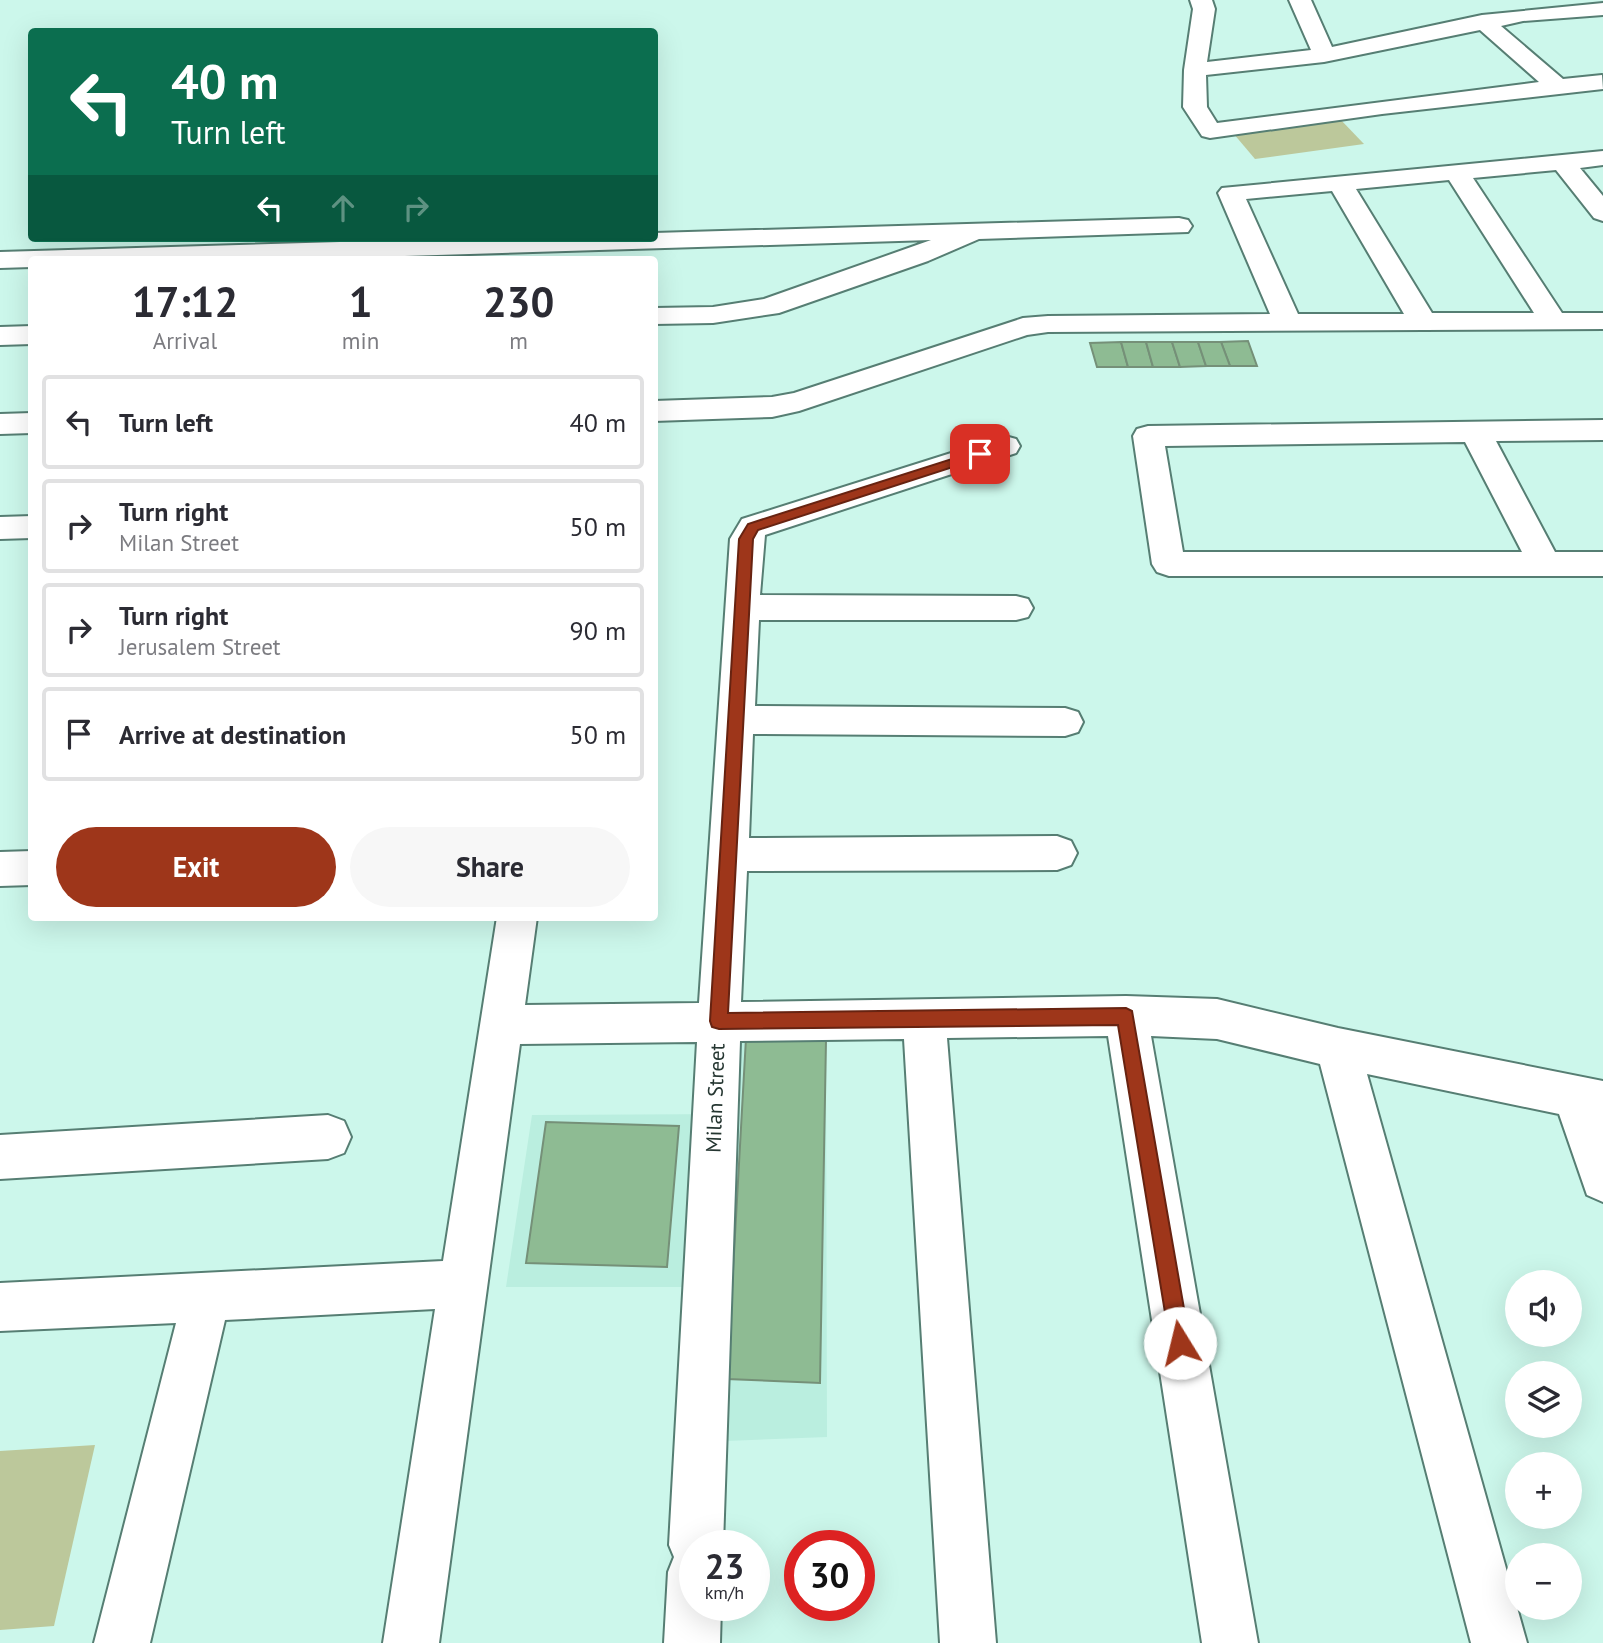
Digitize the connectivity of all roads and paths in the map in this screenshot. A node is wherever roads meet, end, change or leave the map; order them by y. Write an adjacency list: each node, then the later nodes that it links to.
1 (1201, 0): 6 (street)
2 (1300, 0): 5 (street)
3 (1603, 9): 4 (street)
4 (1482, 21): 5 (street); 8 (street)
5 (1324, 55): 6 (street)
6 (1195, 70): 8 (street)
7 (1602, 82): 8 (street)
8 (1557, 86)
9 (1603, 158): 10 (street)
10 (1563, 163): 11 (street); 13 (street)
11 (1458, 174): 12 (street); 22 (street)
12 (1341, 184): 21 (street); 24 (street)
13 (1603, 213)
14 (1179, 226): 15 (street)
15 (975, 230): 16 (street); 20 (street)
16 (476, 253): 17 (street)
17 (258, 256)
18 (28, 259): 19 (street)
19 (0, 260)
20 (658, 316)
21 (1423, 321): 22 (street); 24 (street)
22 (1553, 321): 23 (street)
23 (1603, 321)
24 (1288, 323): 27 (street)
25 (28, 335): 26 (street)
26 (0, 336)
27 (658, 411)
28 (28, 423): 29 (street)
29 (0, 424)
30 (1603, 430): 31 (street)
31 (1476, 433): 36 (street); 36 (street)
32 (1005, 446): 37 (street, Milan Street)
33 (28, 527): 34 (street)
34 (0, 528)
35 (1603, 564): 36 (street)
36 (1545, 565)
37 (741, 607): 38 (street); 39 (street, Milan Street)
38 (1016, 608)
39 (735, 720): 40 (street); 42 (street, Milan Street)
40 (1065, 722)
41 (1056, 853): 42 (street)
42 (727, 855): 48 (street, Milan Street)
43 (28, 868): 44 (street)
44 (0, 869)
45 (516, 921): 49 (street)
46 (1126, 1017): 47 (street); 50 (street); 64 (street)
47 (924, 1019): 48 (street); 63 (street)
48 (719, 1021): 49 (street); 58 (street, Milan Street)
49 (502, 1025): 55 (street)
50 (1338, 1048): 51 (street); 65 (street)
51 (1590, 1099): 54 (street)
52 (328, 1137): 53 (street)
53 (0, 1157)
54 (1603, 1179)
55 (461, 1284): 56 (street); 61 (street)
56 (206, 1298): 57 (street); 60 (street)
57 (0, 1307)
58 (697, 1530)
59 (693, 1621): 62 (street)
60 (122, 1643)
61 (411, 1643)
62 (692, 1643)
63 (968, 1643)
64 (1230, 1643)
65 (1499, 1643)

